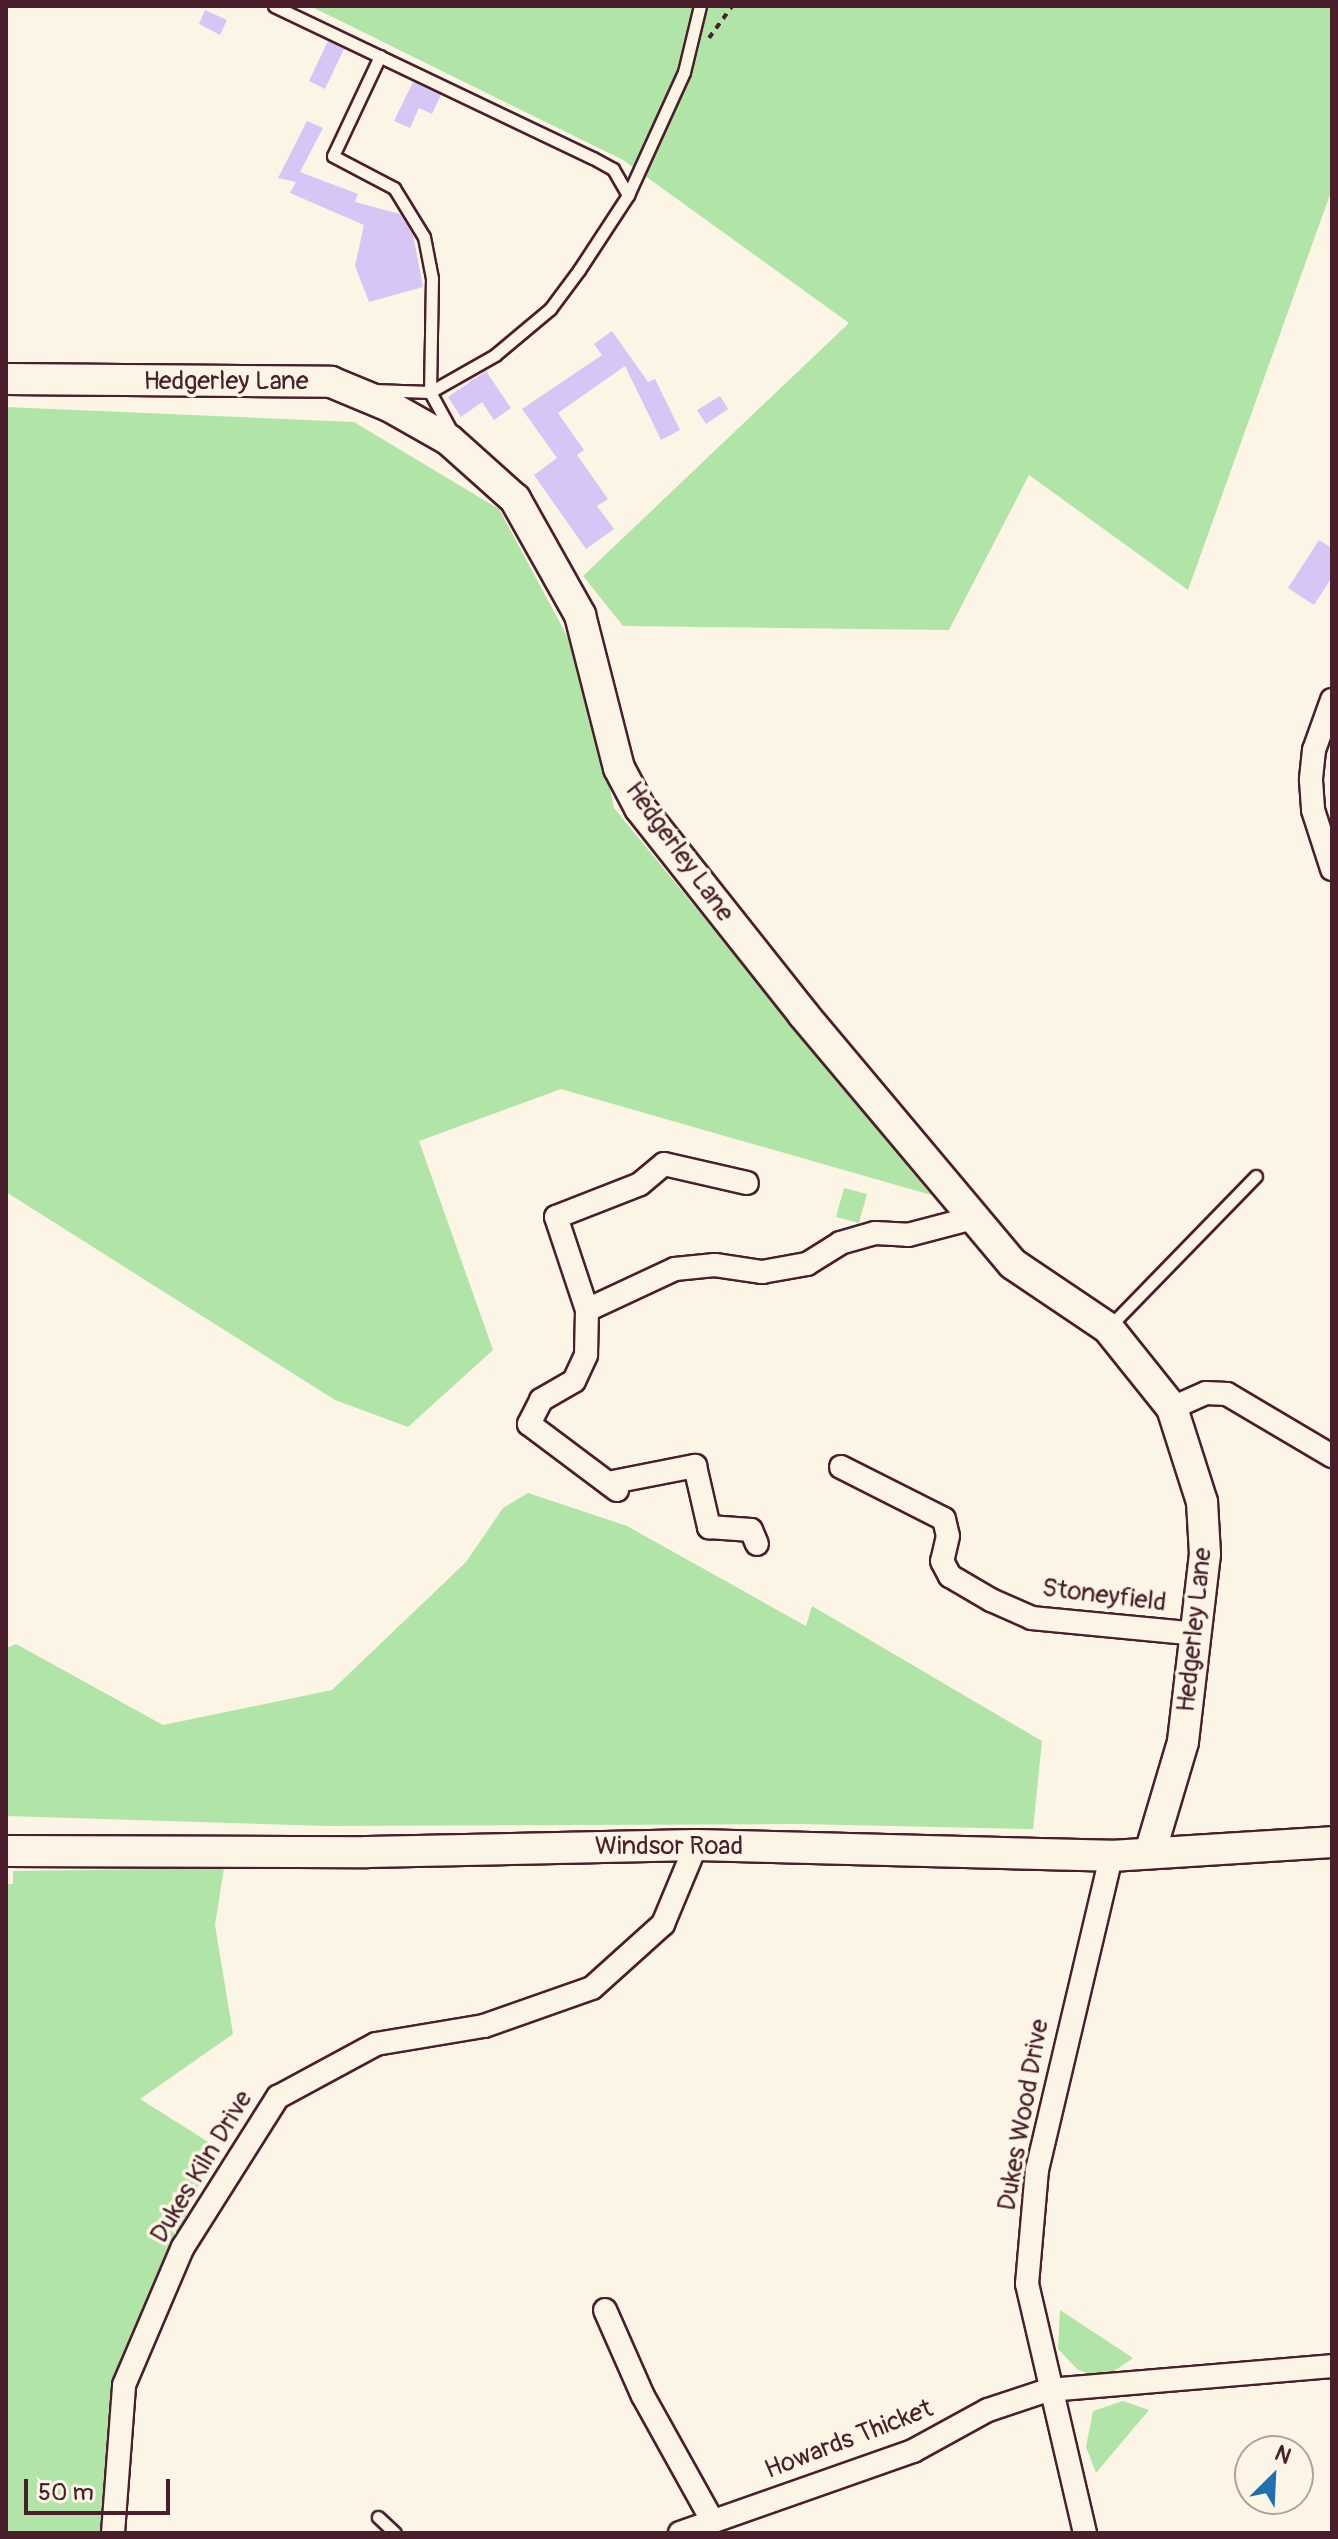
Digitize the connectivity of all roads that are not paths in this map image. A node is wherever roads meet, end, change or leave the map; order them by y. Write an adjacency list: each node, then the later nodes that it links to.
1 (274, 6): 3 (lane)
2 (700, 6): 4 (lane)
3 (380, 56): 4 (lane); 7 (lane)
4 (628, 195): 7 (lane)
5 (6, 379): 6 (street, Hedgerley Lane)
6 (357, 392): 7 (lane); 8 (street, Hedgerley Lane)
7 (430, 392): 8 (lane)
8 (456, 447): 13 (street, Hedgerley Lane)
9 (1332, 700): 10 (street)
10 (1332, 869)
11 (1256, 1176): 15 (lane)
12 (747, 1183): 14 (street)
13 (973, 1218): 14 (street); 15 (street, Hedgerley Lane)
14 (587, 1310): 19 (street)
15 (1108, 1328): 16 (street, Hedgerley Lane)
16 (1172, 1408): 17 (street); 20 (street, Hedgerley Lane)
17 (1332, 1456)
18 (841, 1467): 20 (street, Stoneyfield)
19 (757, 1544)
20 (1197, 1634): 24 (street, Hedgerley Lane)
21 (1332, 1842): 24 (street, Windsor Road)
22 (696, 1845): 23 (street, Windsor Road); 25 (street, Windsor Road); 31 (street, Dukes Kiln Drive)
23 (6, 1851)
24 (1150, 1853): 25 (street, Windsor Road)
25 (1111, 1856): 28 (street, Dukes Wood Drive)
26 (605, 2310): 30 (street)
27 (1332, 2366): 28 (street)
28 (1048, 2390): 30 (street, Howards Thicket); 34 (street, Dukes Wood Drive)
29 (378, 2517): 32 (lane)
30 (712, 2520): 33 (street, Howards Thicket)
31 (113, 2533)
32 (395, 2533)
33 (680, 2533)
34 (1085, 2533)

